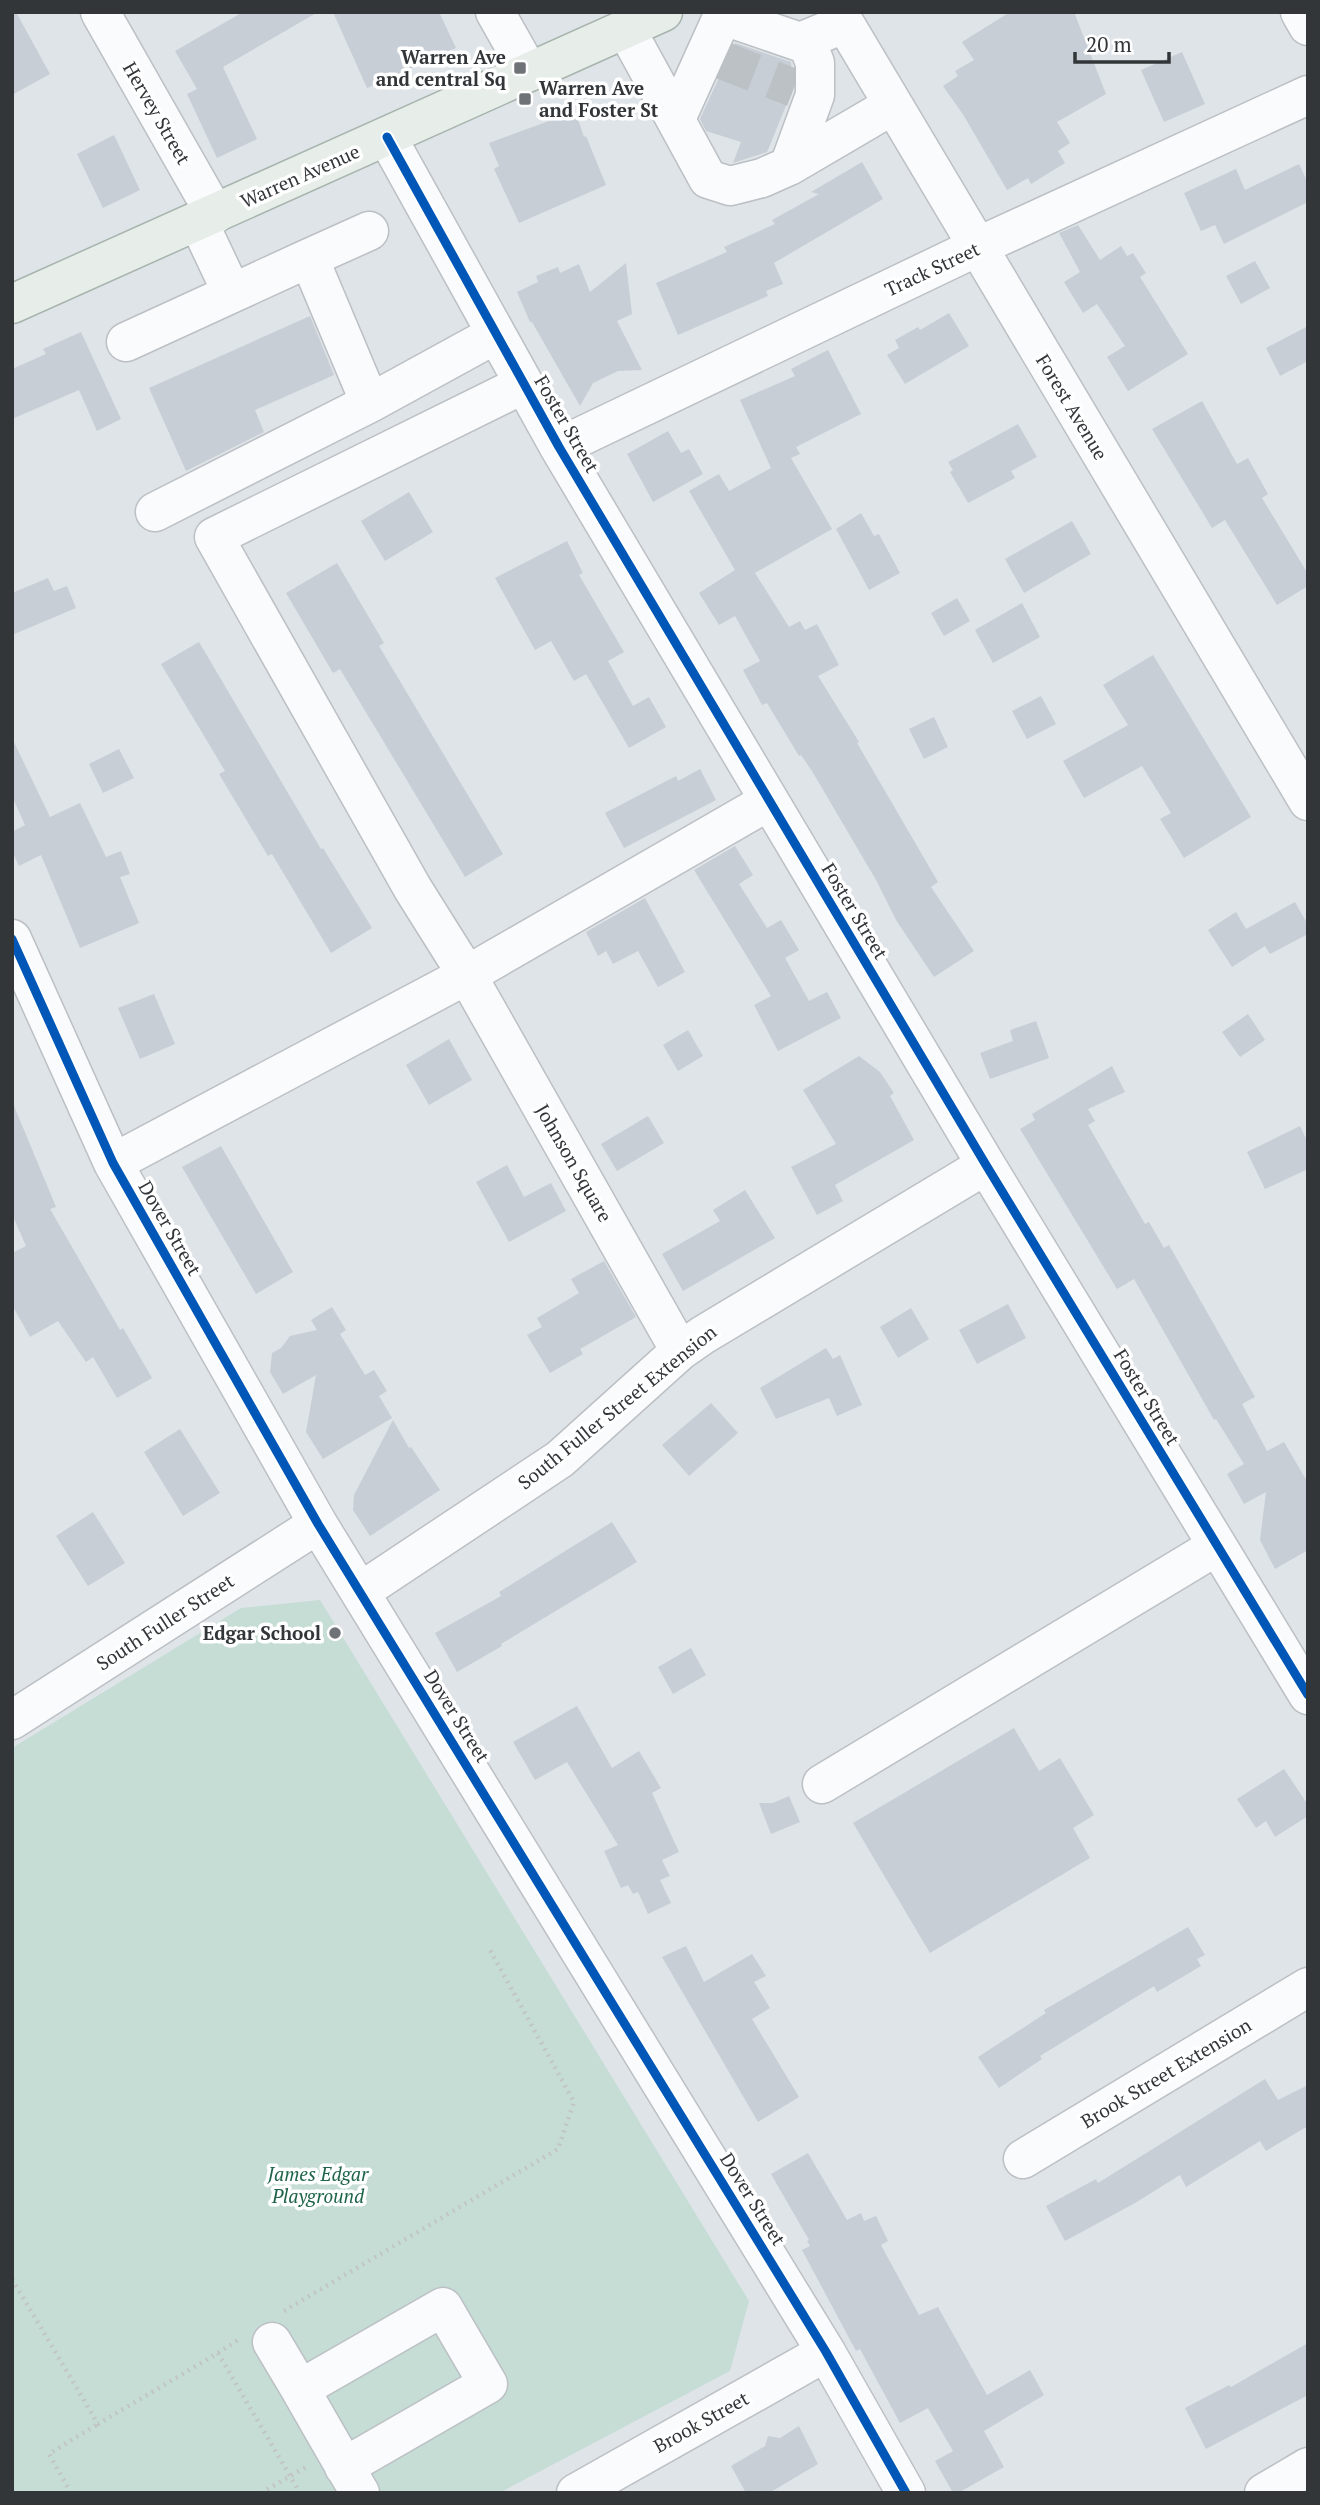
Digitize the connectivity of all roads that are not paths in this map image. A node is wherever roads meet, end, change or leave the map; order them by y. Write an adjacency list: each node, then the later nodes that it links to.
1 (100, 12): 16 (street, Hervey Street)
2 (495, 12): 10 (street)
3 (663, 12): 8 (main road, Warren Avenue)
4 (1300, 12): 7 (street)
5 (723, 13): 9 (street); 13 (street)
6 (841, 18): 9 (street); 12 (street, Forest Avenue)
7 (1308, 26)
8 (625, 29): 10 (main road, Warren Avenue); 13 (street)
9 (806, 40): 15 (street)
10 (529, 72): 14 (main road, Warren Avenue)
11 (1308, 95): 18 (street, Track Street)
12 (893, 105): 15 (street); 18 (street, Forest Avenue)
13 (676, 120): 15 (street)
14 (387, 137): 16 (main road, Warren Avenue); 22 (street, Foster Street)
15 (789, 166)
16 (206, 218): 20 (street, Hervey Street); 21 (main road, Warren Avenue)
17 (369, 230): 19 (street)
18 (977, 247): 26 (street, Track Street); 29 (street, Forest Avenue)
19 (309, 258): 20 (street); 25 (street)
20 (232, 293): 23 (street)
21 (14, 298)
22 (496, 334): 24 (street, Foster Street); 25 (street)
23 (126, 342)
24 (524, 384): 26 (street, Foster Street); 31 (street, Johnson Square)
25 (370, 403): 27 (street)
26 (559, 447): 28 (street, Foster Street)
27 (155, 512)
28 (769, 801): 31 (street); 33 (street, Foster Street)
29 (1308, 801)
30 (12, 939): 32 (street, Dover Street)
31 (467, 975): 32 (street); 34 (street, Johnson Square)
32 (113, 1163): 35 (street, Dover Street)
33 (986, 1165): 34 (street, South Fuller Street Extension); 36 (street, Foster Street)
34 (680, 1351): 37 (street, South Fuller Street Extension)
35 (318, 1524): 37 (street, Dover Street); 39 (street, South Fuller Street)
36 (1217, 1546): 38 (street, Foster Street); 40 (street)
37 (360, 1592): 44 (street, Dover Street)
38 (1308, 1695)
39 (12, 1720)
40 (822, 1784)
41 (1308, 1987): 42 (street, Brook Street Extension)
42 (1023, 2159)
43 (265, 2331): 45 (street)
44 (827, 2352): 48 (street, Brook Street); 49 (street, Dover Street)
45 (300, 2389): 47 (street); 47 (street)
46 (1308, 2467): 50 (street)
47 (352, 2480)
48 (576, 2493)
49 (906, 2493)
50 (1264, 2493)

